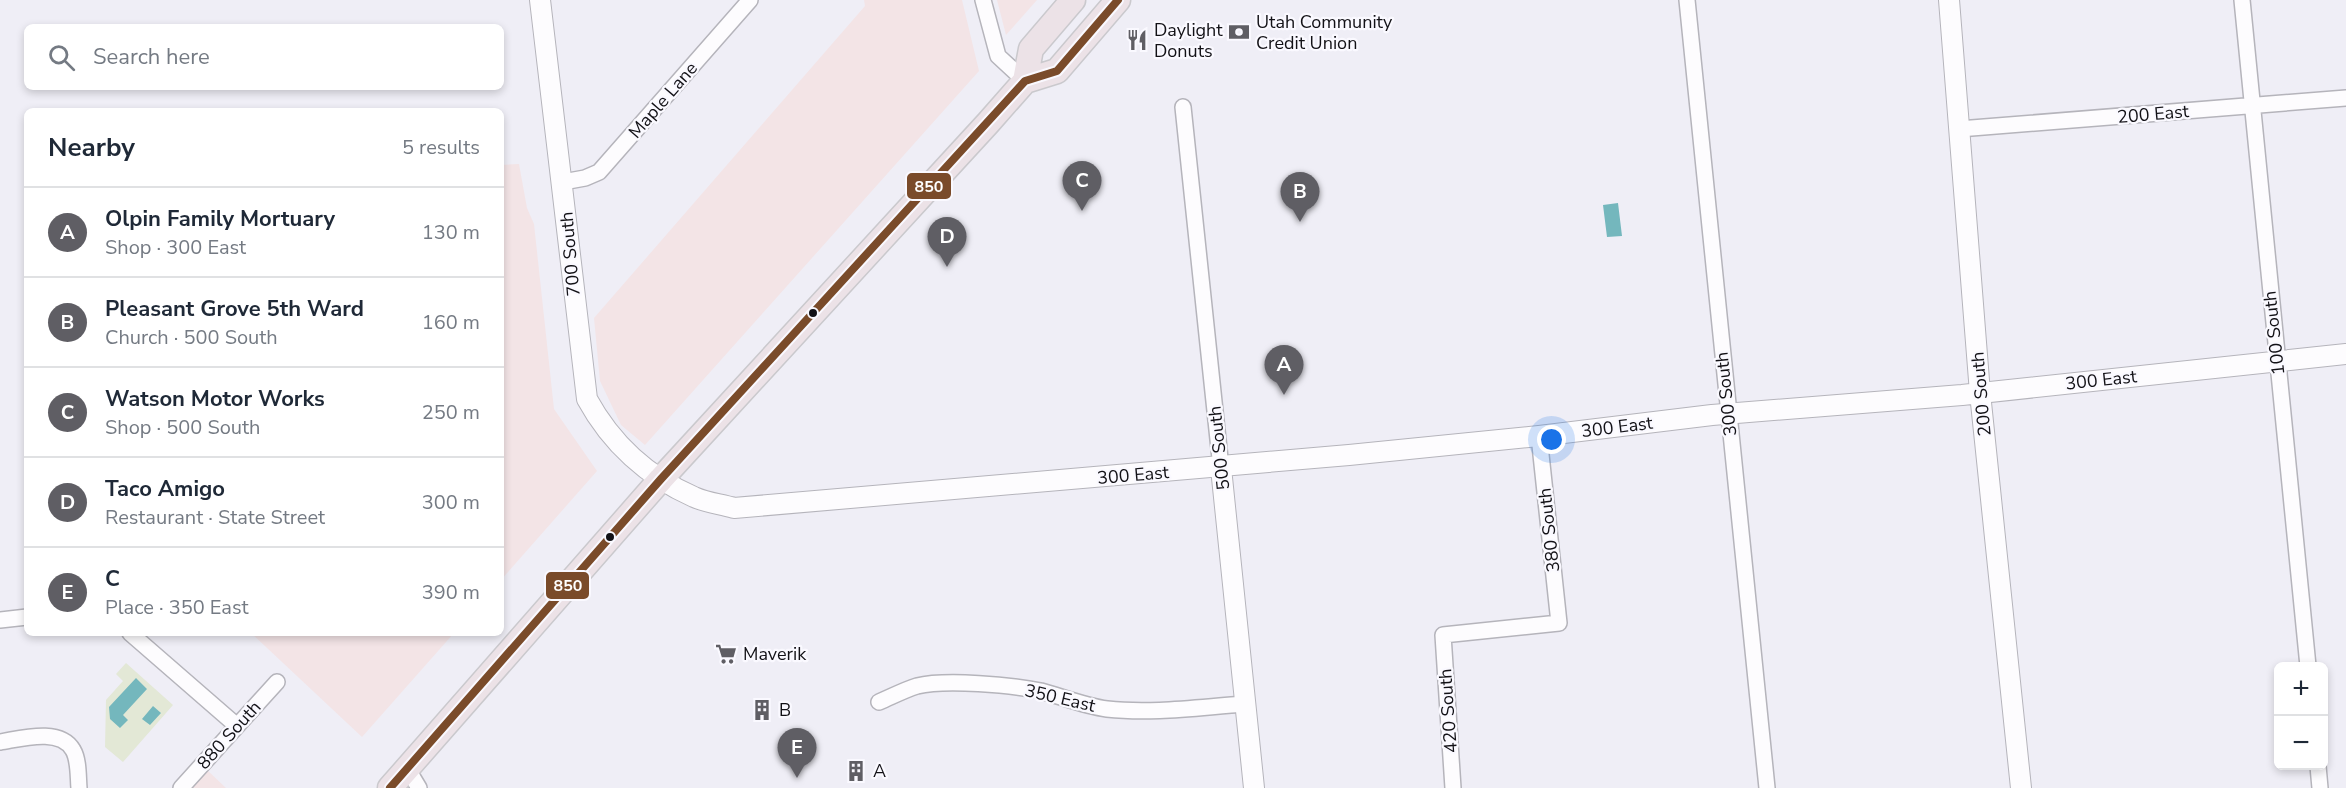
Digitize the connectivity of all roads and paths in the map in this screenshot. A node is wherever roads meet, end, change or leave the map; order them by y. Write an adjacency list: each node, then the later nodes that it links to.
1 (540, 0): 16 (street, 700 South)
2 (750, 0): 16 (street, Maple Lane)
3 (983, 0): 11 (street)
4 (1073, 0): 10 (main road)
5 (1091, 0): 10 (main road)
6 (1118, 0): 11 (main road)
7 (1688, 0): 20 (street, 300 South)
8 (1949, 0): 15 (street, 200 South)
9 (2242, 0): 13 (street, 100 South)
10 (1056, 20): 11 (main road)
11 (1025, 81): 23 (main road)
12 (2346, 98): 13 (street, 200 East)
13 (2252, 106): 15 (street, 200 East); 18 (street, 100 South)
14 (1184, 107): 22 (street, 500 South)
15 (1959, 129): 19 (street, 200 South)
16 (563, 182): 23 (street, 700 South)
17 (2346, 354): 18 (street, 300 East)
18 (2277, 361): 19 (street, 300 East); 28 (street, 100 South)
19 (1980, 393): 20 (street, 300 East); 42 (street, 200 South)
20 (1728, 414): 21 (street, 300 East); 41 (street, 300 South)
21 (1539, 436): 22 (street, 300 East); 26 (street, 380 South)
22 (1221, 468): 23 (street, 300 East); 31 (street, 500 South)
23 (660, 479): 35 (main road)
24 (24, 617): 25 (street)
25 (0, 620)
26 (1443, 635): 40 (street, 420 South)
27 (133, 636): 32 (street)
28 (2308, 662)
29 (277, 682): 32 (street, 880 South)
30 (879, 702): 31 (street, 350 East)
31 (1245, 704): 39 (street, 500 South)
32 (237, 726): 37 (street, 880 South)
33 (0, 742): 36 (street)
34 (2318, 770): 43 (street)
35 (413, 778): 38 (main road)
36 (79, 788)
37 (181, 788)
38 (390, 788)
39 (1254, 788)
40 (1453, 788)
41 (1767, 788)
42 (2022, 788)
43 (2320, 788)

